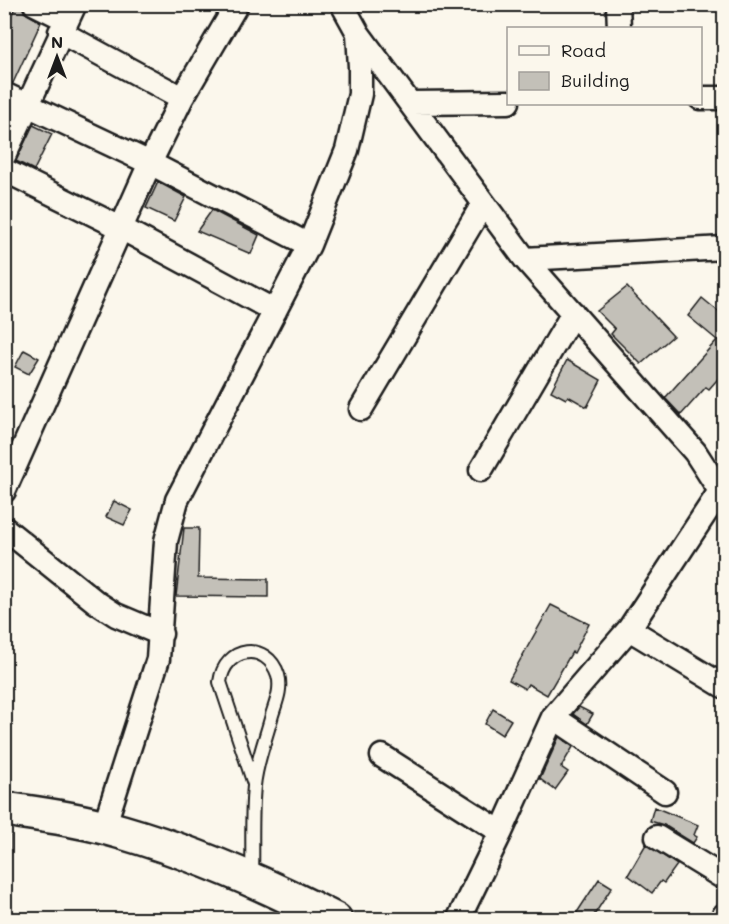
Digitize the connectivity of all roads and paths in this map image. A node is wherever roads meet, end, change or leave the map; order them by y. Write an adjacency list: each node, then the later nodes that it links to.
1 (35, 4): 5 (street)
2 (237, 4): 9 (street)
3 (342, 4): 7 (street)
4 (618, 4): 6 (street)
5 (68, 19): 9 (street); 14 (street)
6 (619, 27)
7 (358, 33): 13 (street); 20 (street)
8 (4, 94): 14 (street)
9 (182, 98): 16 (street)
10 (702, 98): 11 (street)
11 (724, 98)
12 (507, 102): 13 (street)
13 (411, 103): 18 (street)
14 (28, 104): 15 (street); 16 (street)
15 (4, 156)
16 (150, 163): 19 (street); 20 (street)
17 (4, 170): 19 (street)
18 (483, 204): 22 (street); 25 (street)
19 (121, 228): 23 (street); 27 (street)
20 (309, 245): 23 (street)
21 (724, 249): 22 (street)
22 (525, 259): 24 (street)
23 (274, 311): 31 (street)
24 (573, 313): 26 (street); 28 (street)
25 (361, 409)
26 (481, 470)
27 (4, 491)
28 (722, 494): 30 (street)
29 (4, 528): 31 (street)
30 (629, 629): 32 (street); 33 (street)
31 (161, 634): 38 (street)
32 (723, 686)
33 (553, 717): 36 (street); 39 (street)
34 (382, 756): 39 (street)
35 (254, 784): 35 (lane); 42 (lane)
36 (664, 792)
37 (4, 809): 38 (main road)
38 (104, 827): 42 (main road)
39 (501, 832): 45 (street)
40 (657, 837): 41 (street)
41 (724, 878)
42 (252, 881): 44 (main road)
43 (724, 915): 46 (street)
44 (335, 920)
45 (458, 920)
46 (721, 920)

